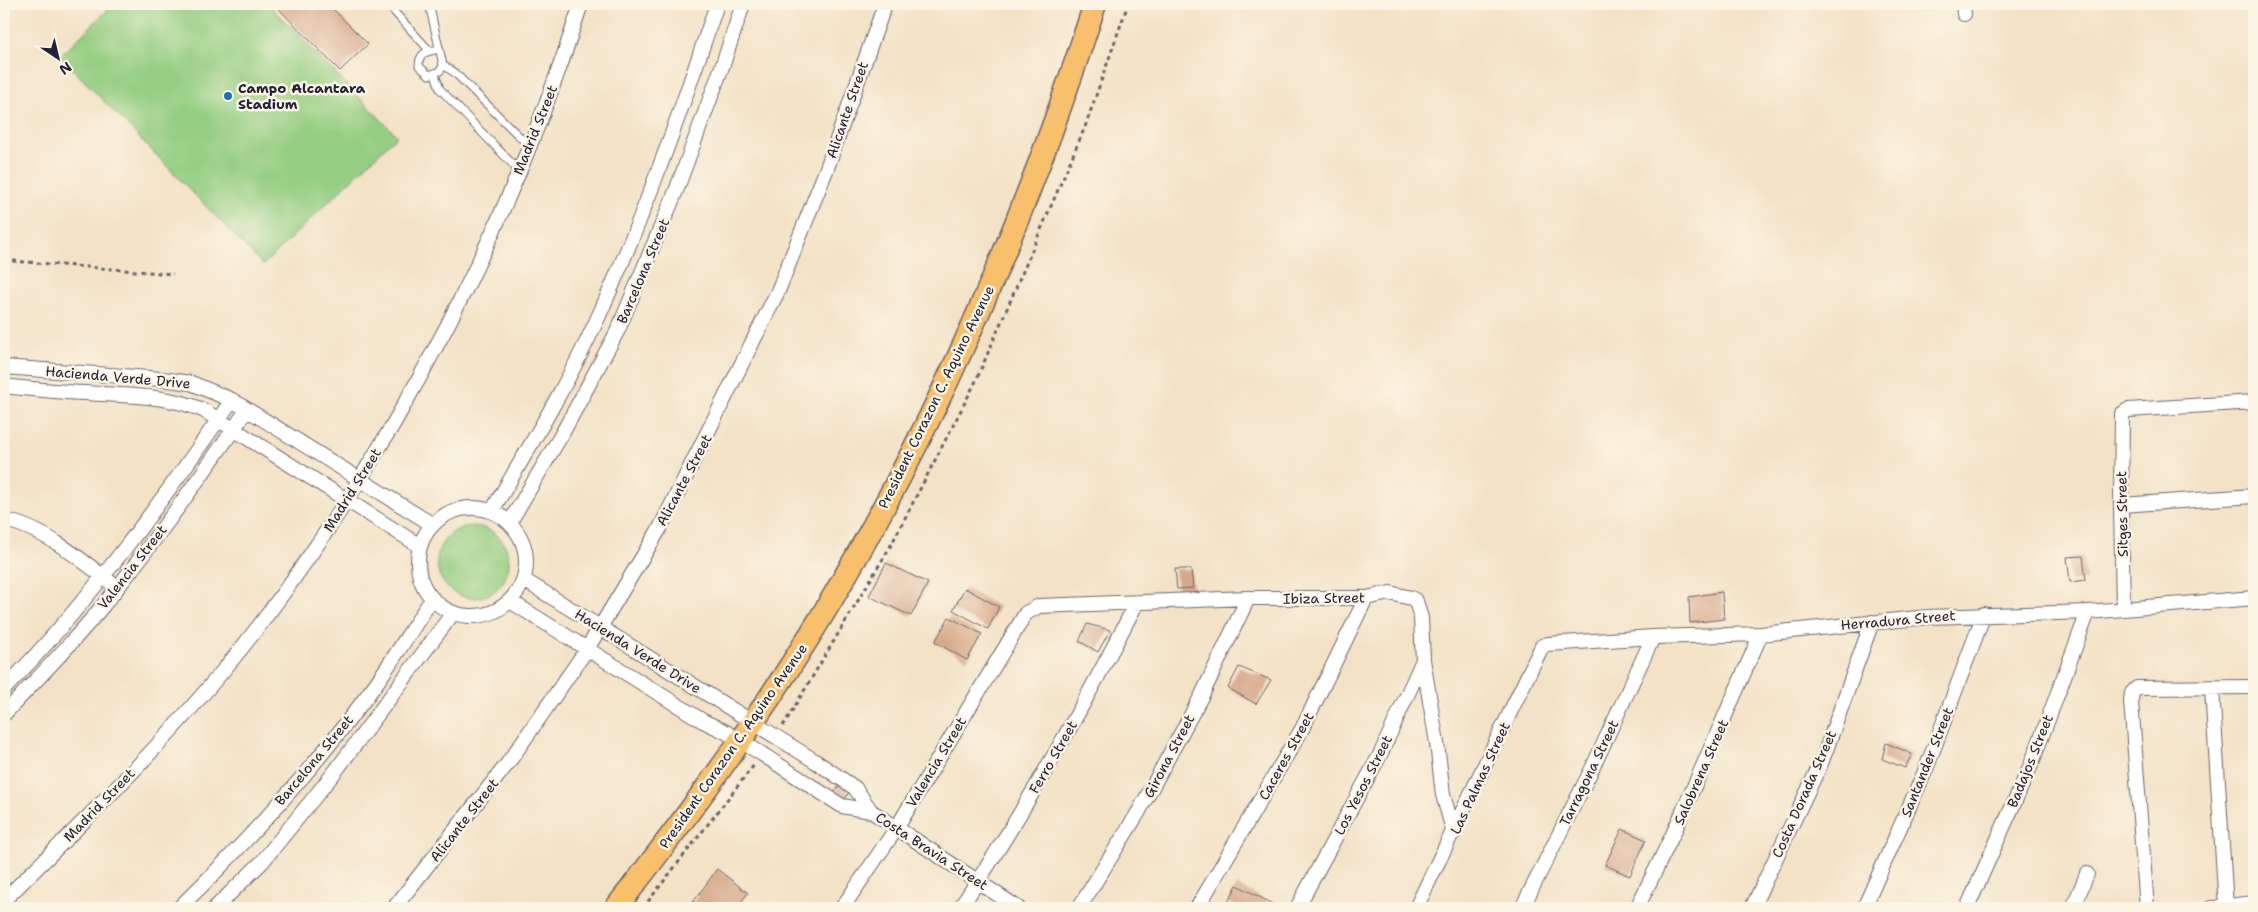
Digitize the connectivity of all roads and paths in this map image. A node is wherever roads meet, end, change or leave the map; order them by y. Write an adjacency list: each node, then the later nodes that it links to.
1 (387, 4): 9 (lane)
2 (429, 4): 8 (lane)
3 (581, 4): 12 (street, Madrid Street)
4 (717, 4): 27 (street, Barcelona Street)
5 (743, 4): 29 (street, Barcelona Street)
6 (884, 4): 47 (street, Alicante Street)
7 (1095, 4): 57 (main road, President Corazon C. Aquino Avenue)
8 (439, 48): 9 (lane); 10 (lane)
9 (429, 50): 11 (lane)
10 (443, 65): 11 (lane); 12 (lane)
11 (435, 74): 13 (lane)
12 (530, 146): 13 (street, Madrid Street)
13 (520, 172): 23 (street, Madrid Street)
14 (13, 261): 15 (path)
15 (173, 274)
16 (4, 367): 18 (street, Hacienda Verde Drive)
17 (4, 386): 21 (street, Hacienda Verde Drive)
18 (232, 400): 20 (street, Hacienda Verde Drive); 21 (street, Valencia Street)
19 (2254, 402): 26 (street, Sitges Street)
20 (247, 410): 22 (street, Valencia Street); 23 (street, Hacienda Verde Drive)
21 (218, 419): 22 (street, Hacienda Verde Drive); 32 (street, Valencia Street)
22 (233, 429): 25 (street, Hacienda Verde Drive); 34 (street, Valencia Street)
23 (360, 480): 25 (street, Madrid Street); 30 (street, Hacienda Verde Drive)
24 (2254, 496): 26 (street)
25 (347, 499): 31 (street, Hacienda Verde Drive); 64 (street, Madrid Street)
26 (2121, 505): 41 (street, Sitges Street)
27 (492, 511): 29 (street); 30 (street)
28 (4, 520): 32 (street)
29 (510, 522): 33 (street)
30 (433, 525): 31 (street)
31 (420, 546): 38 (street)
32 (103, 577): 34 (street); 54 (street, Valencia Street)
33 (524, 580): 39 (street); 47 (street, Hacienda Verde Drive)
34 (117, 588): 56 (street, Valencia Street)
35 (1248, 598): 36 (street, Ibiza Street); 40 (street, Ibiza Street); 74 (street, Girona Street)
36 (1366, 598): 52 (street, Ibiza Street); 75 (street, Caceres Street)
37 (2254, 598): 41 (street, Herradura Street)
38 (432, 599): 43 (street); 67 (street, Barcelona Street)
39 (510, 601): 43 (street); 51 (street, Hacienda Verde Drive)
40 (1138, 602): 44 (street, Ibiza Street); 63 (street, Ferro Street)
41 (2124, 608): 42 (street, Herradura Street)
42 (2088, 612): 45 (street, Herradura Street); 82 (street, Badajos Street)
43 (453, 613): 68 (street, Barcelona Street)
44 (1026, 613): 60 (street, Valencia Street)
45 (1984, 614): 46 (street, Herradura Street); 81 (street, Santander Street)
46 (1872, 622): 48 (street, Herradura Street); 80 (street, Costa Dorada Street)
47 (600, 627): 51 (street, Alicante Street); 57 (street, Hacienda Verde Drive)
48 (1760, 634): 49 (street, Herradura Street); 79 (street, Salobrena Street)
49 (1653, 637): 50 (street, Herradura Street); 78 (street, Tarragona Street)
50 (1542, 646): 61 (street, Las Palmas Street)
51 (586, 649): 58 (street, Hacienda Verde Drive); 69 (street, Alicante Street)
52 (1423, 660): 61 (street, Ibiza Street); 76 (street, Los Yesos Street)
53 (2254, 687): 55 (street)
54 (4, 689)
55 (2212, 689): 66 (street); 84 (street)
56 (4, 714)
57 (753, 722): 58 (main road, President Corazon C. Aquino Avenue); 59 (street, Costa Bravia Street)
58 (740, 740): 59 (street, Costa Bravia Street); 70 (main road, President Corazon C. Aquino Avenue)
59 (871, 811): 60 (street, Costa Bravia Street)
60 (896, 829): 63 (street, Costa Bravia Street); 71 (street, Valencia Street)
61 (1454, 833): 77 (street, Las Palmas Street)
62 (2087, 874): 83 (street)
63 (978, 881): 72 (street, Ferro Street); 73 (street, Costa Bravia Street)
64 (4, 900)
65 (2254, 903): 66 (street)
66 (2226, 906): 85 (street)
67 (179, 908)
68 (215, 908)
69 (394, 908)
70 (616, 908)
71 (842, 908)
72 (960, 908)
73 (1018, 908)
74 (1079, 908)
75 (1197, 908)
76 (1297, 908)
77 (1416, 908)
78 (1522, 908)
79 (1637, 908)
80 (1752, 908)
81 (1864, 908)
82 (1967, 908)
83 (2073, 908)
84 (2147, 908)
85 (2211, 908)

